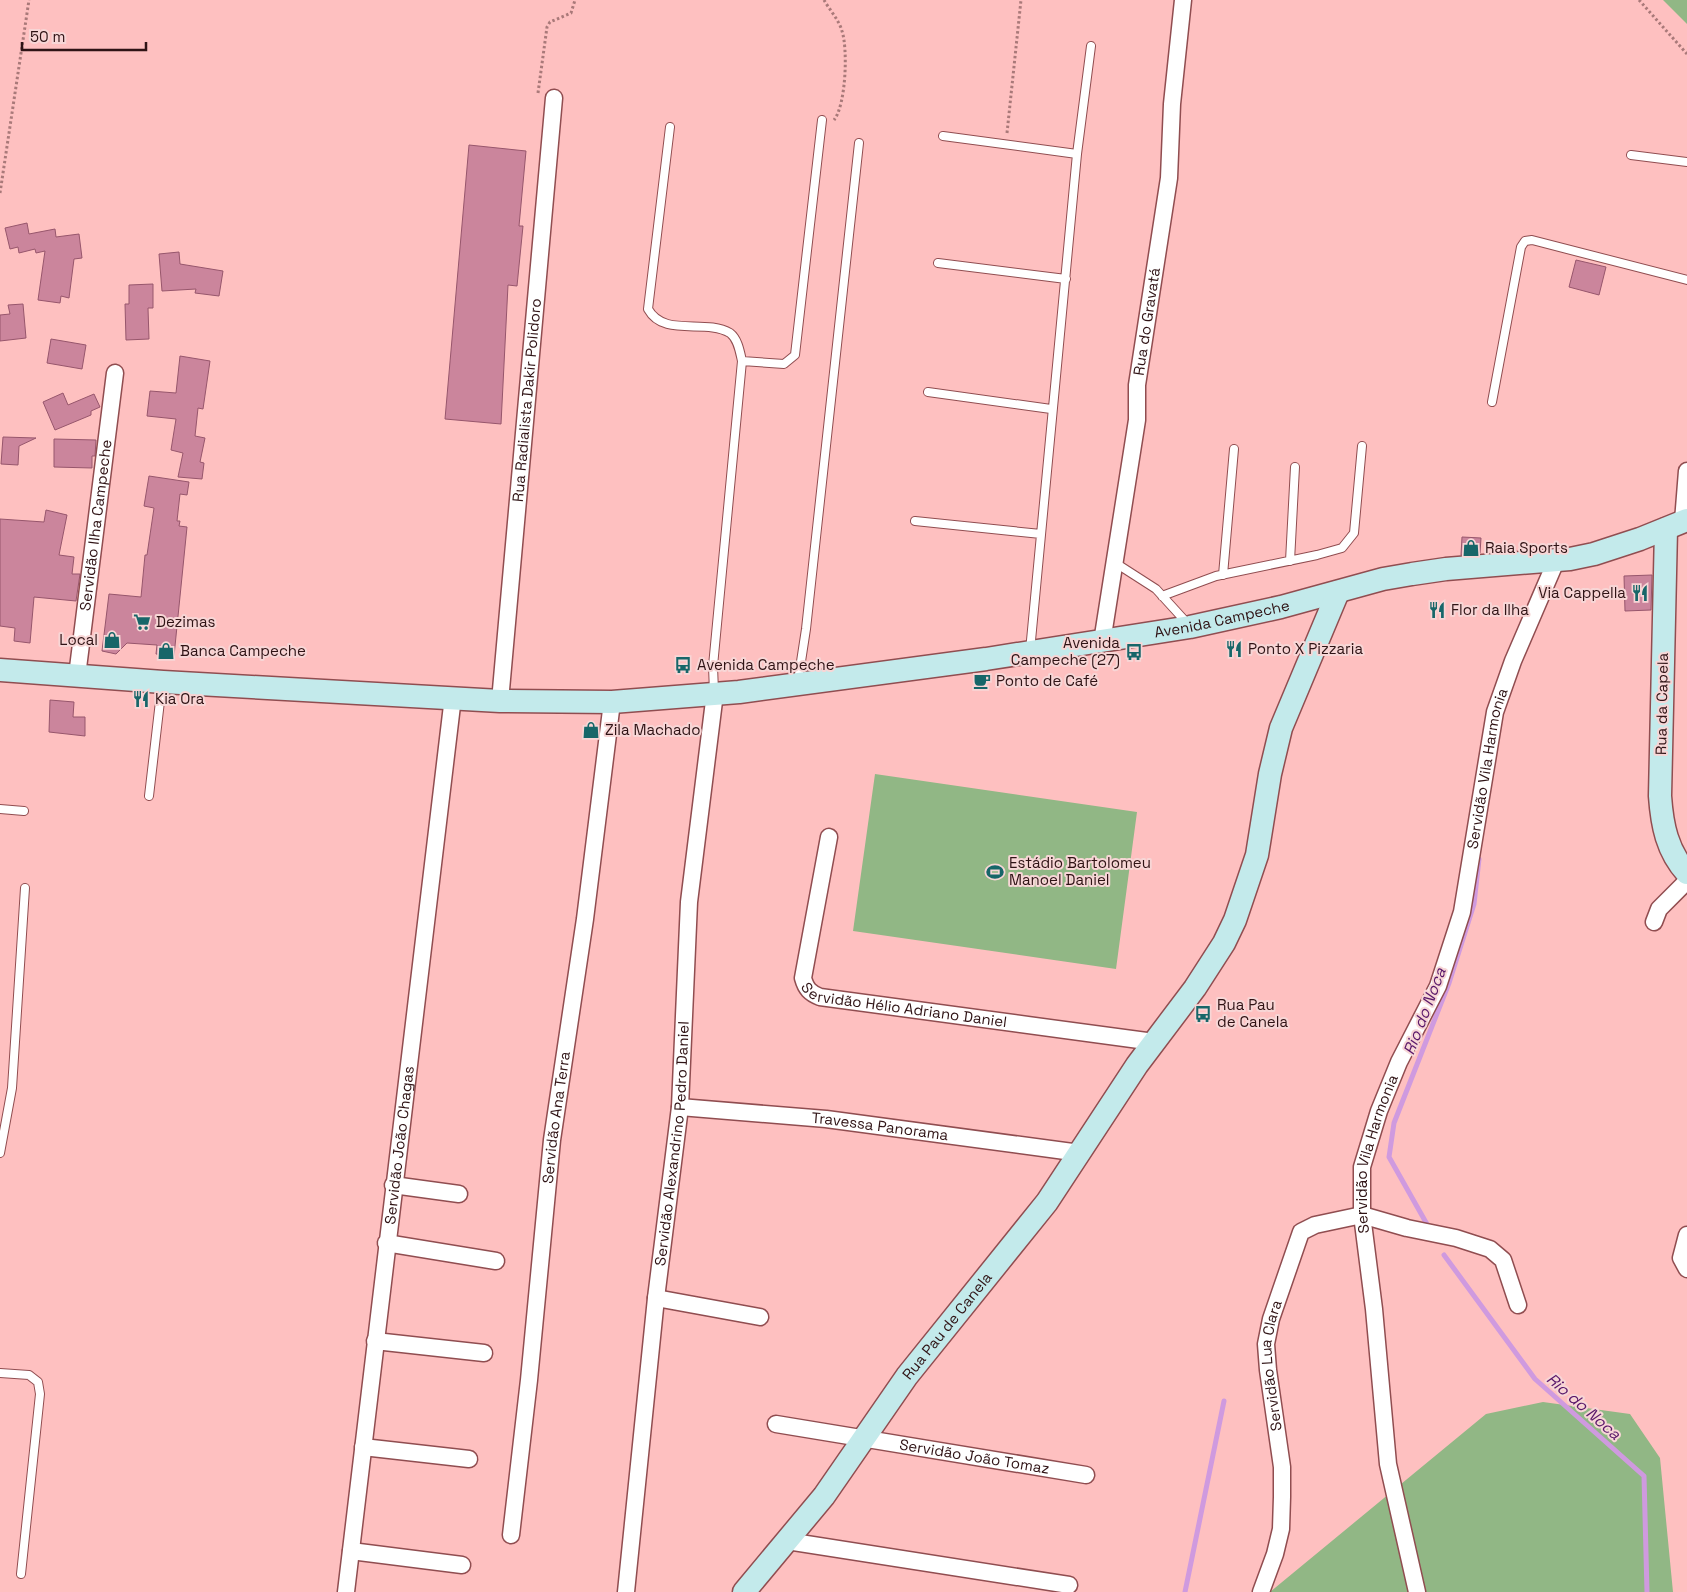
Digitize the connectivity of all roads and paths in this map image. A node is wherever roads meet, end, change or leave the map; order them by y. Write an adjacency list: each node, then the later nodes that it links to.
1 (29, 0): 18 (path)
2 (575, 0): 9 (path)
3 (824, 0): 10 (path)
4 (1021, 0): 14 (path)
5 (1184, 0): 36 (street, Rua do Gravatá)
6 (1639, 0): 8 (path)
7 (1091, 46): 15 (lane)
8 (1687, 54)
9 (554, 98): 49 (street, Rua Radialista Dakir Polidoro)
10 (822, 123): 22 (lane)
11 (670, 127): 22 (lane)
12 (943, 136): 14 (lane)
13 (859, 143): 46 (lane)
14 (1006, 144): 15 (lane)
15 (1077, 154): 20 (lane)
16 (1631, 155): 17 (lane)
17 (1687, 162)
18 (0, 193)
19 (938, 263): 20 (lane)
20 (1066, 279): 26 (lane)
21 (1687, 280): 25 (lane)
22 (742, 361): 47 (lane)
23 (115, 373): 44 (street, Servidão Ilha Campeche)
24 (928, 392): 26 (lane)
25 (1492, 402)
26 (1052, 410): 33 (lane)
27 (1362, 446): 34 (lane)
28 (1234, 450): 37 (lane)
29 (1295, 466): 34 (lane)
30 (1687, 471): 32 (street, Rua da Capela)
31 (915, 521): 33 (lane)
32 (1679, 523): 35 (main road, Avenida Campeche); 55 (main road, Rua da Capela)
33 (1041, 534): 42 (lane)
34 (1290, 561): 37 (lane)
35 (1556, 561): 38 (main road, Avenida Campeche); 65 (street, Servidão Vila Harmonia)
36 (1114, 562): 39 (lane); 41 (street, Rua do Gravatá)
37 (1223, 575): 39 (lane)
38 (1338, 592): 40 (main road, Avenida Campeche); 59 (main road, Rua Pau de Canela)
39 (1162, 596): 40 (lane)
40 (1190, 627): 41 (main road, Avenida Campeche)
41 (1102, 642): 42 (main road, Avenida Campeche)
42 (1030, 653): 46 (main road, Avenida Campeche)
43 (0, 670): 44 (main road, Avenida Campeche)
44 (77, 676): 45 (main road, Avenida Campeche)
45 (162, 682): 48 (main road, Avenida Campeche); 51 (lane)
46 (797, 685): 47 (main road, Avenida Campeche)
47 (714, 693): 50 (main road, Avenida Campeche); 60 (street, Servidão Alexandrino Pedro Daniel)
48 (453, 698): 49 (main road, Avenida Campeche); 63 (street, Servidão João Chagas)
49 (500, 701): 50 (main road, Avenida Campeche)
50 (612, 702): 81 (street, Servidão Ana Terra)
51 (149, 796)
52 (0, 809): 53 (lane)
53 (24, 811)
54 (829, 837): 59 (street, Servidão Hélio Adriano Daniel)
55 (1687, 873)
56 (1687, 881): 58 (street)
57 (25, 888): 61 (lane)
58 (1654, 922)
59 (1154, 1042): 62 (main road, Rua Pau de Canela)
60 (680, 1107): 62 (street, Travessa Panorama); 70 (street, Servidão Alexandrino Pedro Daniel)
61 (0, 1153)
62 (1080, 1153): 77 (main road, Rua Pau de Canela)
63 (393, 1185): 64 (street); 67 (street, Servidão João Chagas)
64 (459, 1194)
65 (1362, 1215): 71 (street); 90 (street, Servidão Lua Clara); 91 (street, Servidão Vila Harmonia)
66 (1687, 1235): 69 (street)
67 (386, 1243): 68 (street); 73 (street, Servidão João Chagas)
68 (496, 1261)
69 (1687, 1269)
70 (656, 1298): 72 (street); 88 (street, Servidão Alexandrino Pedro Daniel)
71 (1518, 1305)
72 (760, 1317)
73 (375, 1341): 74 (street); 78 (street, Servidão João Chagas)
74 (484, 1353)
75 (0, 1373): 85 (lane)
76 (776, 1424): 77 (street, Servidão João Tomaz)
77 (863, 1439): 80 (street, Servidão João Tomaz); 82 (main road, Rua Pau de Canela)
78 (362, 1447): 79 (street); 83 (street, Servidão João Chagas)
79 (469, 1459)
80 (1086, 1475)
81 (511, 1535)
82 (787, 1541): 86 (street); 89 (main road, Rua Pau de Canela)
83 (351, 1551): 84 (street); 87 (street, Servidão João Chagas)
84 (462, 1565)
85 (21, 1574)
86 (1069, 1585)
87 (346, 1592)
88 (626, 1592)
89 (744, 1592)
90 (1261, 1592)
91 (1417, 1592)

